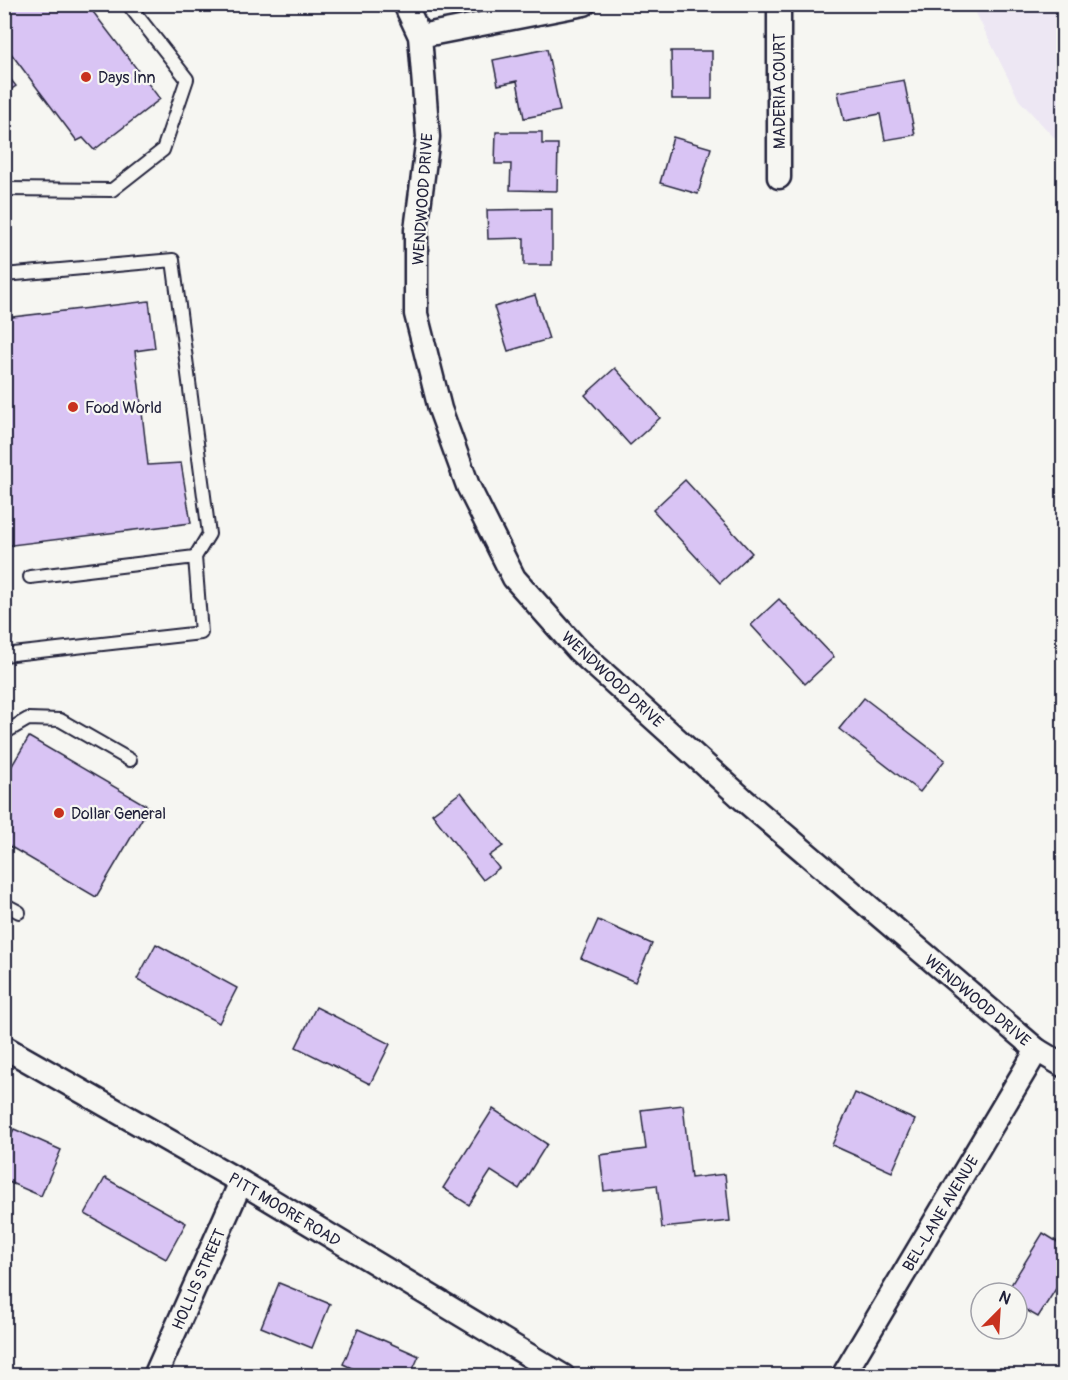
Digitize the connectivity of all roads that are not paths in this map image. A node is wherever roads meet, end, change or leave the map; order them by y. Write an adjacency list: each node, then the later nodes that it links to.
1 (128, 4): 7 (lane)
2 (405, 4): 5 (street, WENDWOOD DRIVE)
3 (584, 4): 5 (street)
4 (779, 4): 6 (street, MADERIA COURT)
5 (420, 36): 17 (street, WENDWOOD DRIVE)
6 (779, 177)
7 (4, 189)
8 (4, 275): 9 (lane)
9 (195, 557): 10 (lane); 11 (lane)
10 (30, 577)
11 (4, 655)
12 (4, 733): 13 (lane)
13 (130, 760)
14 (4, 904): 15 (lane)
15 (19, 912)
16 (4, 1047): 19 (street, PITT MOORE ROAD)
17 (1037, 1050): 18 (street, WENDWOOD DRIVE); 22 (street, BEL-LANE AVENUE)
18 (1064, 1066)
19 (241, 1182): 20 (street, HOLLIS STREET); 21 (street, PITT MOORE ROAD)
20 (155, 1376)
21 (563, 1376)
22 (843, 1376)

